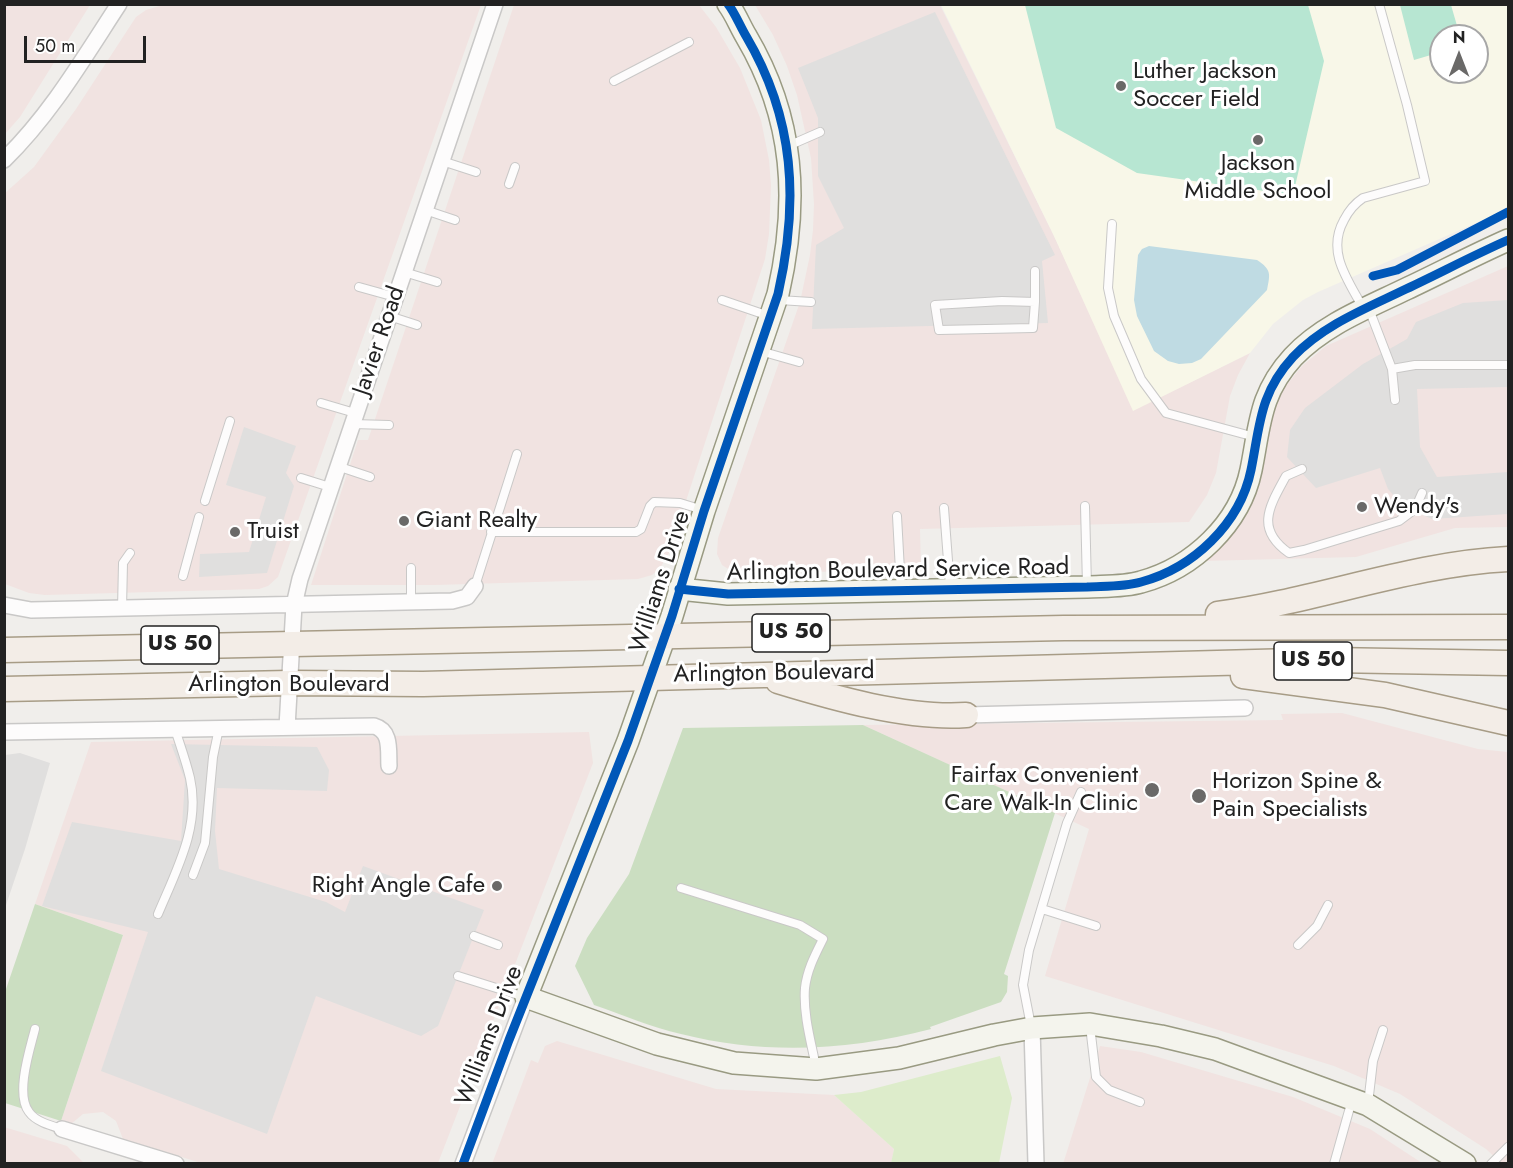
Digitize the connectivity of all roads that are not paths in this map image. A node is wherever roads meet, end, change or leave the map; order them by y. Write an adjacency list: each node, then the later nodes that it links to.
1 (118, 4): 9 (street)
2 (495, 4): 10 (street, Javier Road)
3 (1379, 4): 26 (lane)
4 (731, 6): 8 (street, Williams Drive)
5 (689, 42): 6 (lane)
6 (614, 81)
7 (820, 132): 8 (lane)
8 (787, 146): 27 (street, Williams Drive)
9 (4, 160)
10 (442, 161): 12 (lane); 14 (street, Javier Road)
11 (514, 167): 13 (lane)
12 (476, 172)
13 (509, 184)
14 (425, 210): 15 (lane); 19 (street, Javier Road)
15 (455, 220)
16 (1112, 224): 39 (lane)
17 (1509, 240): 26 (street, Arlington Boulevard Service Road)
18 (1035, 271): 25 (lane)
19 (404, 272): 20 (lane); 22 (street, Javier Road)
20 (436, 282)
21 (359, 287): 22 (lane)
22 (395, 297): 28 (street, Javier Road)
23 (722, 300): 27 (lane)
24 (811, 302): 27 (lane)
25 (1035, 302): 25 (lane)
26 (1366, 308): 33 (lane); 39 (street, Arlington Boulevard Service Road)
27 (773, 309): 30 (street, Williams Drive)
28 (389, 316): 29 (lane); 36 (street, Javier Road)
29 (417, 325)
30 (759, 350): 31 (lane); 50 (street, Williams Drive)
31 (799, 362)
32 (1509, 365): 33 (lane)
33 (1392, 369): 34 (lane)
34 (1395, 400)
35 (321, 403): 36 (lane)
36 (354, 418): 38 (lane); 41 (street, Javier Road)
37 (230, 421): 47 (lane)
38 (389, 425)
39 (1256, 437): 59 (street, Arlington Boulevard Service Road)
40 (517, 454): 53 (lane)
41 (338, 466): 43 (lane); 45 (street, Javier Road)
42 (1302, 469): 46 (lane)
43 (370, 477)
44 (301, 478): 45 (lane)
45 (330, 487): 64 (street, Javier Road)
46 (1422, 493)
47 (204, 501)
48 (1085, 506): 59 (lane)
49 (944, 508): 61 (lane)
50 (704, 511): 53 (lane); 60 (street, Williams Drive)
51 (897, 516): 62 (lane)
52 (199, 518): 57 (lane)
53 (491, 532): 58 (lane)
54 (130, 553): 66 (lane)
55 (1509, 559): 68 (main road)
56 (411, 568): 63 (lane)
57 (183, 576)
58 (475, 586): 63 (street)
59 (1087, 587): 61 (street, Arlington Boulevard Service Road)
60 (679, 589): 62 (street, Arlington Boulevard Service Road); 69 (street, Williams Drive)
61 (950, 589): 62 (street, Arlington Boulevard Service Road)
62 (901, 590)
63 (411, 602): 64 (street)
64 (294, 604): 66 (street); 70 (street, Javier Road)
65 (4, 605): 66 (street)
66 (122, 609)
67 (1509, 627): 68 (main road, Arlington Boulevard / US 50)
68 (1064, 628): 69 (main road, Arlington Boulevard / US 50)
69 (665, 636): 70 (main road, Arlington Boulevard / US 50); 75 (street, Williams Drive)
70 (292, 644): 71 (main road, Arlington Boulevard / US 50); 76 (street, Javier Road)
71 (4, 650)
72 (1509, 663): 73 (main road, Arlington Boulevard / US 50)
73 (1118, 667): 74 (main road, Arlington Boulevard / US 50); 80 (main road)
74 (756, 674): 75 (main road, Arlington Boulevard / US 50); 79 (main road)
75 (650, 677): 76 (main road, Arlington Boulevard / US 50); 97 (street, Williams Drive)
76 (290, 683): 77 (main road, Arlington Boulevard / US 50); 81 (street, Javier Road)
77 (4, 689)
78 (1245, 708): 79 (street)
79 (966, 715)
80 (1509, 723)
81 (286, 727): 82 (street); 85 (street)
82 (219, 728): 83 (street); 87 (lane)
83 (175, 729): 84 (street); 91 (lane)
84 (4, 732)
85 (389, 766)
86 (1081, 792): 90 (lane)
87 (193, 874)
88 (681, 888): 102 (lane)
89 (1328, 905): 95 (lane)
90 (1042, 909): 92 (lane); 99 (lane)
91 (158, 914)
92 (1096, 926)
93 (474, 936): 94 (lane)
94 (498, 945)
95 (1298, 945)
96 (458, 976): 97 (lane)
97 (526, 997): 102 (street); 108 (street, Williams Drive)
98 (1090, 1024): 99 (street); 103 (lane); 104 (street)
99 (1032, 1028): 102 (street); 109 (street)
100 (35, 1029): 105 (lane)
101 (1383, 1030): 104 (lane)
102 (816, 1069)
103 (1140, 1102)
104 (1360, 1102): 110 (lane); 111 (street)
105 (62, 1129): 107 (street)
106 (1509, 1148): 112 (lane)
107 (176, 1164)
108 (463, 1164)
109 (1036, 1164)
110 (1334, 1164)
111 (1465, 1164)
112 (1491, 1164)

